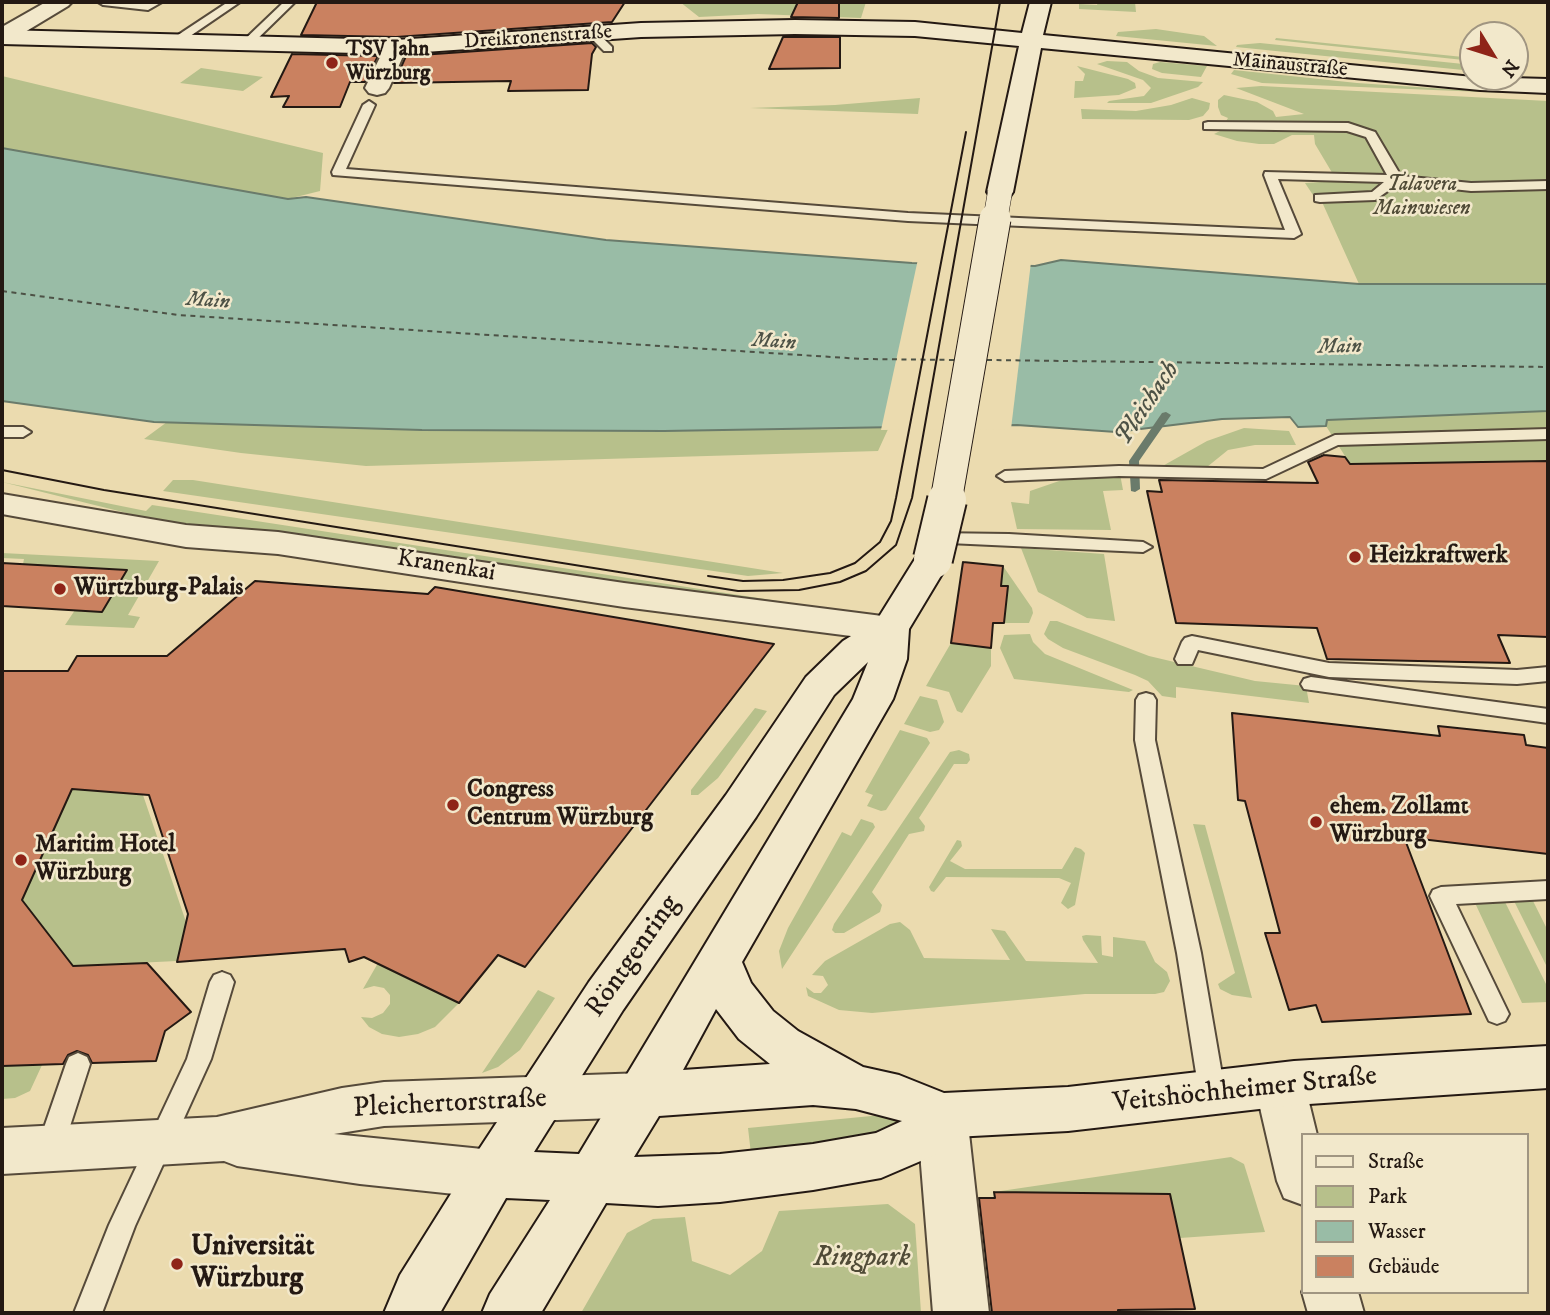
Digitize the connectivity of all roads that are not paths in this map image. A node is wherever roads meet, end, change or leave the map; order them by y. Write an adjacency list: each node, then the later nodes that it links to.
1 (61, 2): 7 (main road)
2 (103, 2): 3 (lane)
3 (157, 2)
4 (290, 2): 10 (lane)
5 (1041, 2): 12 (main road, Röntgenring)
6 (237, 6): 8 (lane); 9 (lane)
7 (2, 37): 8 (main road, Dreikronenstraße)
8 (173, 43): 9 (main road, Dreikronenstraße)
9 (201, 44): 10 (main road, Dreikronenstraße)
10 (246, 45): 11 (main road, Dreikronenstraße)
11 (396, 47): 12 (main road, Dreikronenstraße); 14 (main road)
12 (1030, 51): 13 (main road, Mainaustraße); 27 (main road, Röntgenring, bridge)
13 (1548, 86)
14 (373, 97): 18 (lane)
15 (1296, 114): 17 (lane)
16 (1208, 126): 17 (lane)
17 (1315, 129): 18 (lane)
18 (1396, 179): 19 (lane); 20 (lane)
19 (1548, 185)
20 (1320, 198)
21 (2, 432): 22 (lane)
22 (23, 432)
23 (1548, 434): 24 (lane)
24 (1005, 476)
25 (2, 504): 28 (main road, Kranenkai)
26 (1143, 547): 27 (lane)
27 (929, 549): 28 (main road, Röntgenring)
28 (890, 629): 35 (main road, Röntgenring); 44 (main road, Röntgenring)
29 (1185, 659): 30 (lane)
30 (1548, 674)
31 (1311, 684): 33 (lane)
32 (1146, 700): 42 (lane)
33 (1548, 716)
34 (1548, 890): 37 (lane)
35 (718, 960): 41 (main road); 43 (main road, Röntgenring)
36 (222, 982): 47 (lane)
37 (1497, 1014)
38 (78, 1064): 48 (lane)
39 (1548, 1067): 40 (main road, Veitshöchheimer Straße)
40 (1280, 1086): 42 (main road, Veitshöchheimer Straße); 50 (main road)
41 (856, 1087): 43 (main road, Veitshöchheimer Straße); 45 (main road, Veitshöchheimer Straße)
42 (1212, 1092): 45 (main road, Veitshöchheimer Straße)
43 (643, 1095): 44 (main road, Pleichertorstraße); 51 (main road, Röntgenring)
44 (538, 1100): 46 (main road, Pleichertorstraße); 49 (main road, Röntgenring)
45 (942, 1115): 51 (main road); 56 (main road)
46 (217, 1140): 47 (main road, Pleichertorstraße); 49 (main road, Pleichertorstraße)
47 (160, 1143): 48 (main road, Pleichertorstraße); 53 (lane)
48 (26, 1149)
49 (492, 1174): 51 (main road); 54 (main road, Röntgenring)
50 (1302, 1177)
51 (592, 1180): 55 (main road, Röntgenring)
52 (1331, 1294): 57 (main road)
53 (88, 1313)
54 (412, 1313)
55 (510, 1313)
56 (961, 1313)
57 (1336, 1313)

